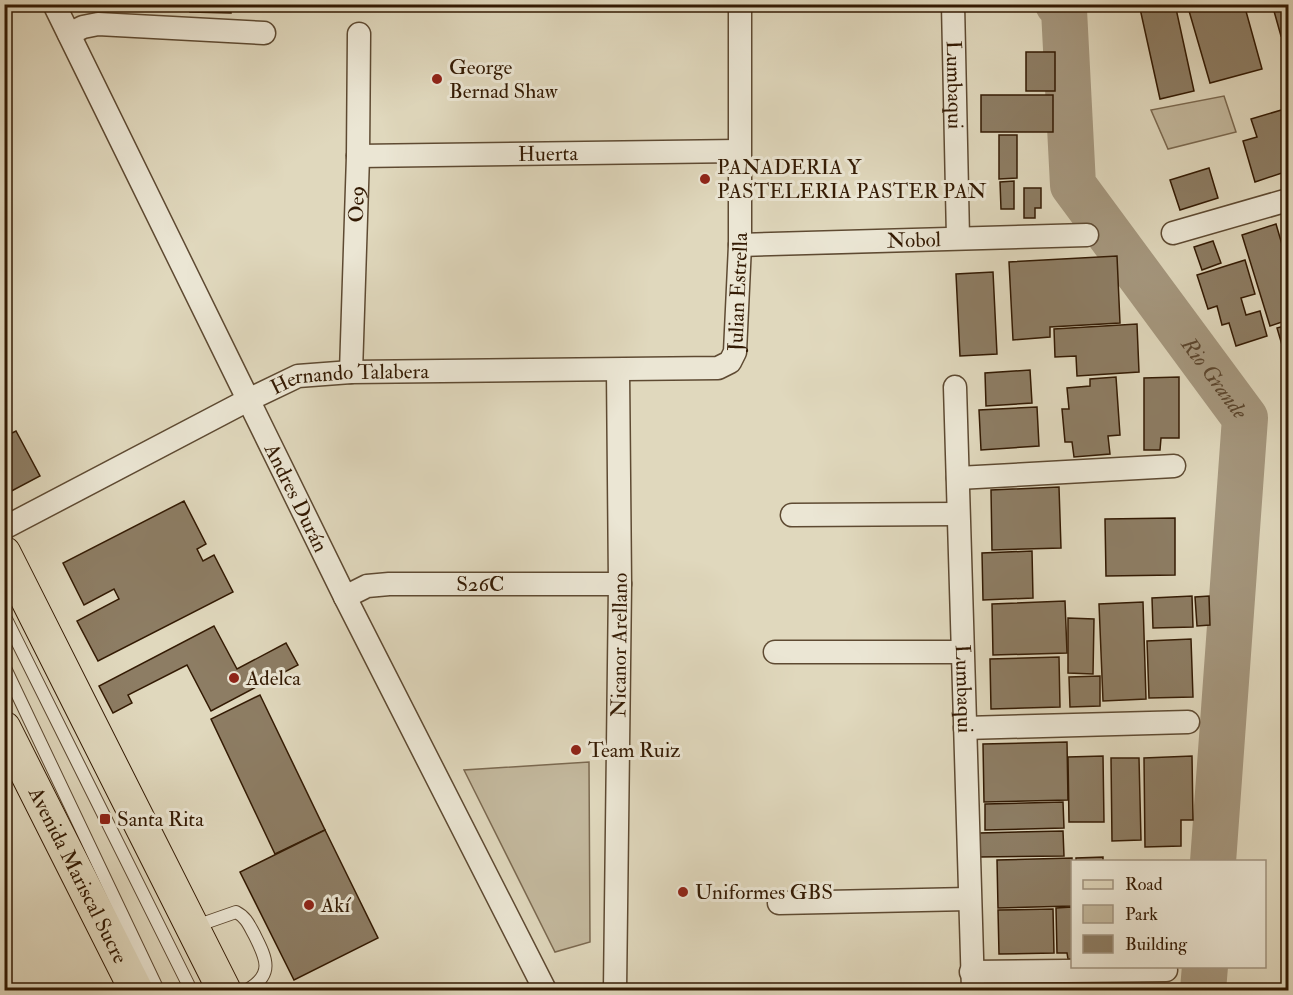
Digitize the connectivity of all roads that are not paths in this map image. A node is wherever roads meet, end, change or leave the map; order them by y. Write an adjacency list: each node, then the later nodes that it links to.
1 (54, 4): 5 (street, Andres Durán)
2 (740, 4): 7 (street, Julian Estrella)
3 (953, 4): 12 (street, Lumbaqui)
4 (264, 33): 5 (street)
5 (69, 34): 18 (street, Andres Durán)
6 (359, 34): 8 (street, Oe9)
7 (739, 151): 8 (street, Huerta); 13 (street, Julian Estrella)
8 (358, 156): 16 (street, Oe9)
9 (1288, 200): 10 (street)
10 (1173, 232)
11 (1087, 235): 12 (street, Nobol)
12 (958, 238): 13 (street, Nobol)
13 (740, 245): 14 (street, Julian Estrella)
14 (730, 362): 15 (street, Hernando Talabera)
15 (618, 371): 16 (street, Hernando Talabera); 25 (street, Nicanor Arellano)
16 (351, 372): 18 (street, Hernando Talabera)
17 (955, 387): 20 (street, Lumbaqui)
18 (248, 400): 23 (street, Hernando Talabera); 26 (street, Andres Durán)
19 (1174, 466): 20 (street)
20 (957, 478): 21 (street, Lumbaqui)
21 (958, 514): 22 (street); 28 (street, Lumbaqui)
22 (792, 515)
23 (4, 528)
24 (4, 553): 36 (main road)
25 (620, 584): 26 (street, S26C); 45 (street, Nicanor Arellano)
26 (345, 597): 44 (street, Andres Durán)
27 (4, 615): 41 (lane)
28 (962, 651): 29 (street); 33 (street, Lumbaqui)
29 (775, 652)
30 (4, 666): 40 (lane)
31 (1188, 722): 33 (street)
32 (4, 728): 39 (main road, Avenida Mariscal Sucre)
33 (964, 728): 34 (street, Lumbaqui)
34 (969, 899): 35 (street); 38 (street, Lumbaqui)
35 (779, 903)
36 (192, 927): 42 (main road); 43 (lane)
37 (1166, 970): 38 (street)
38 (972, 981)
39 (136, 990)
40 (158, 990)
41 (191, 990)
42 (224, 990)
43 (247, 990)
44 (544, 990)
45 (615, 990)

